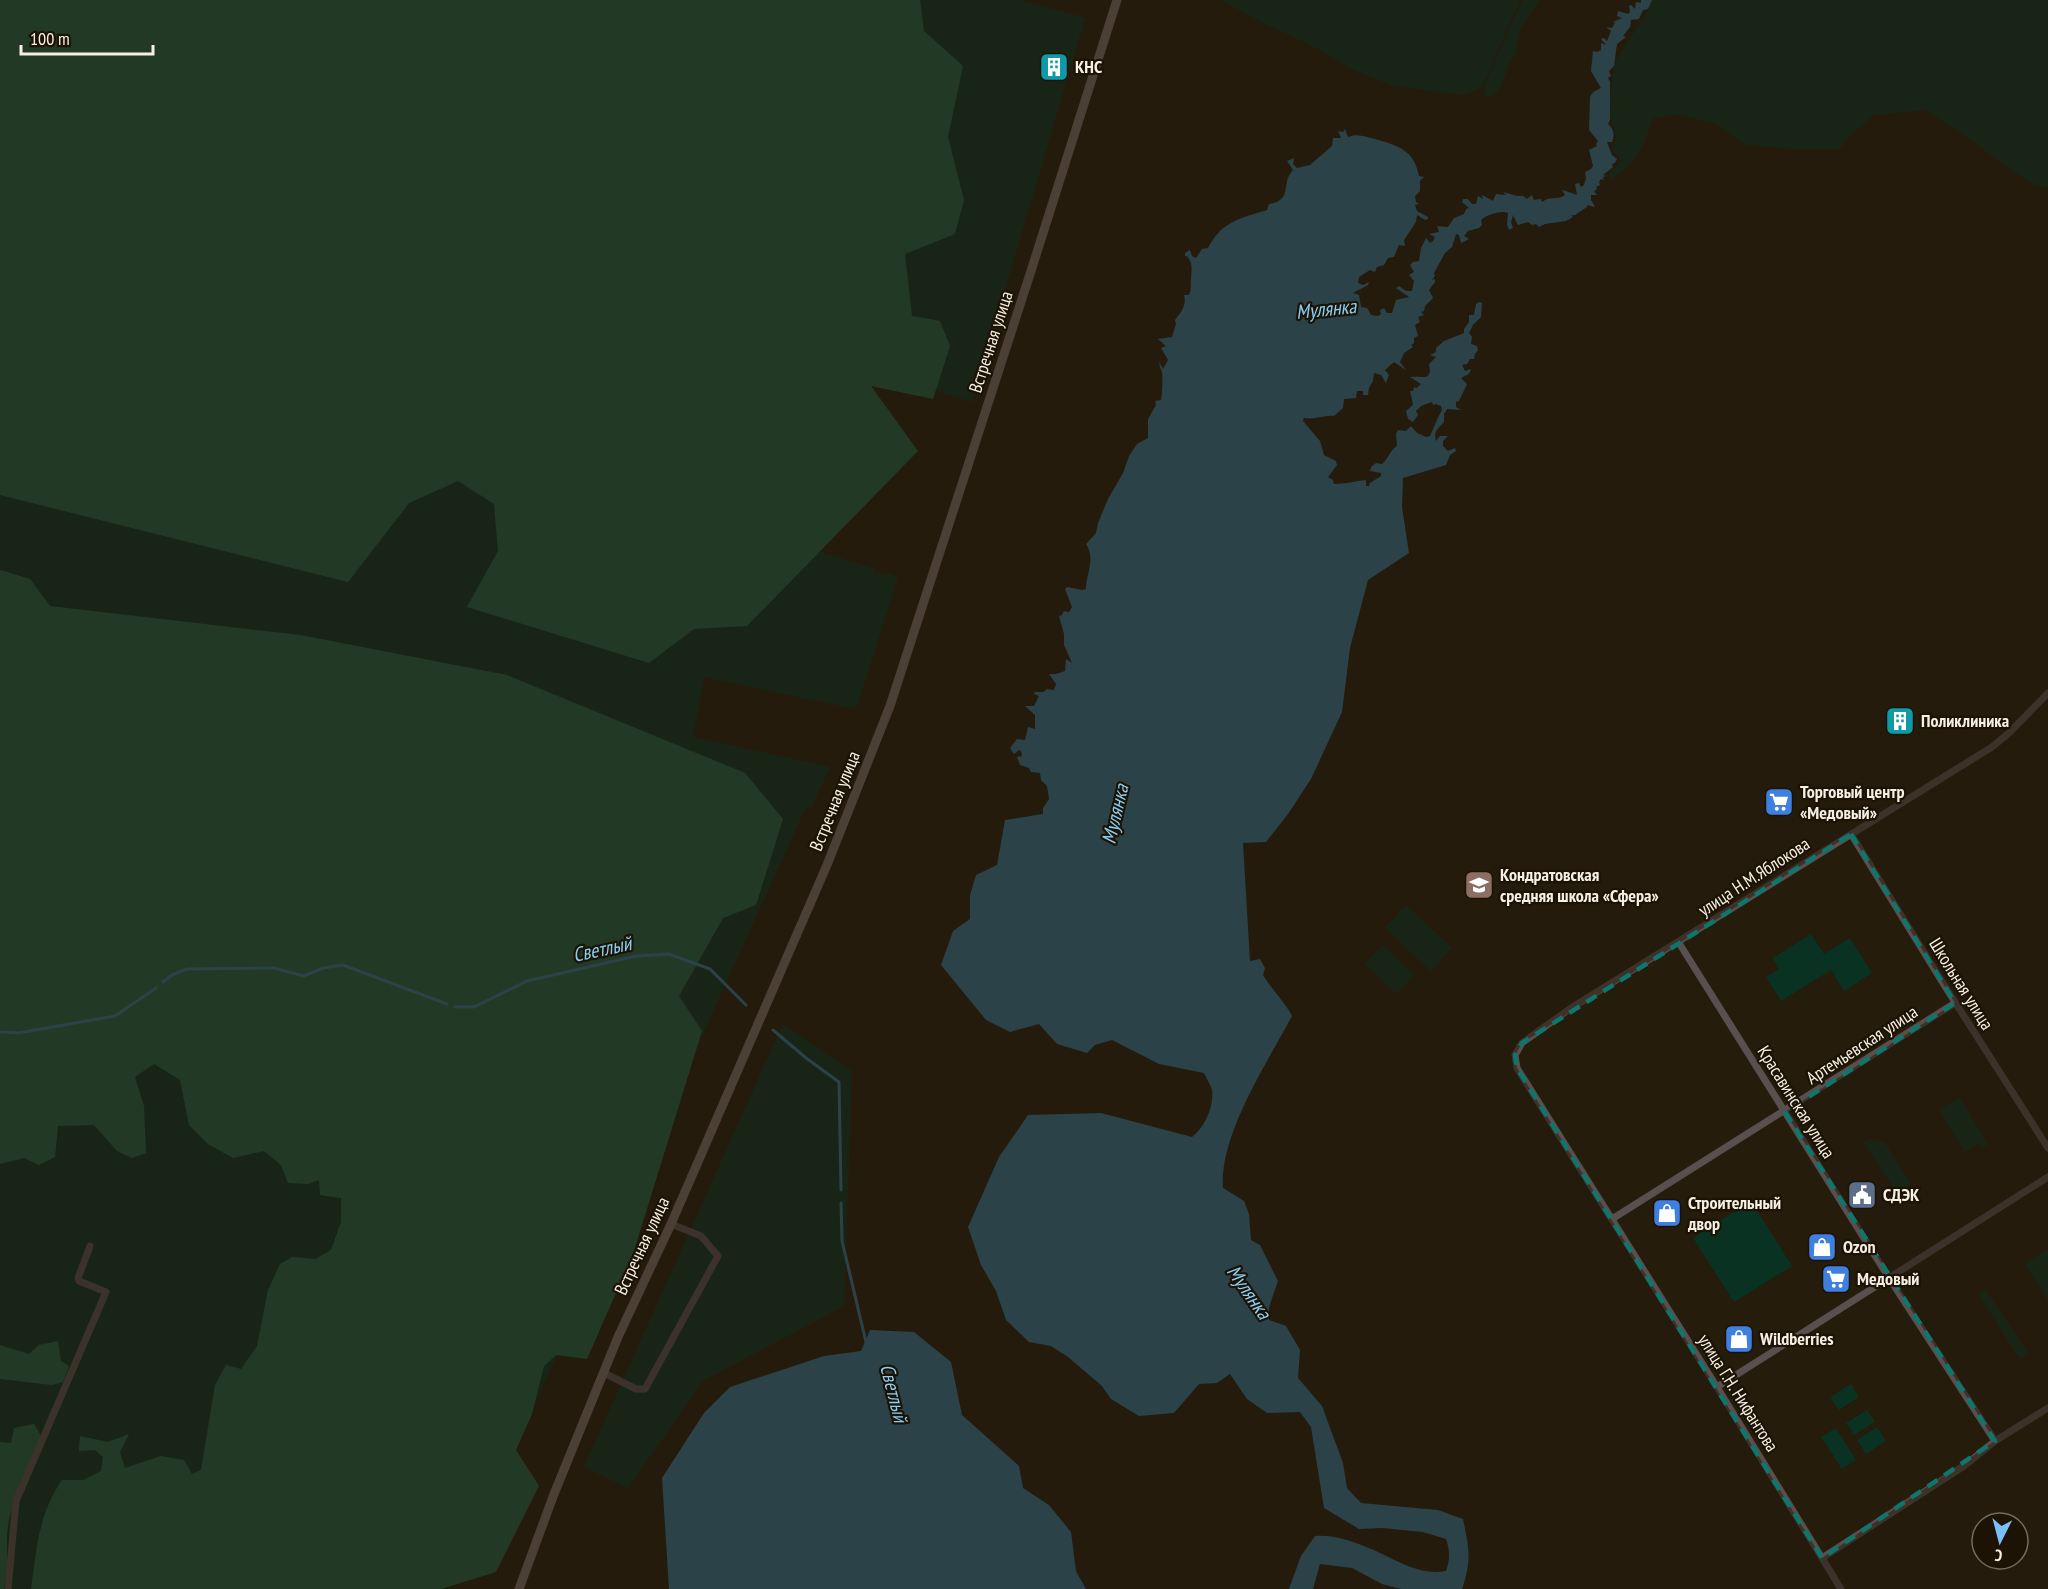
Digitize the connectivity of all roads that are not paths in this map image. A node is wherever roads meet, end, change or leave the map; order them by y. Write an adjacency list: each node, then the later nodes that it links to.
1 (1117, 0): 11 (main road, Встречная улица)
2 (2048, 693): 3 (street, улица Н.М.Яблокова)
3 (1851, 834): 4 (street, улица Н.М.Яблокова); 5 (street, Школьная улица)
4 (1679, 943): 6 (street, улица Н.М.Яблокова); 7 (street, Красавинская улица)
5 (1955, 1003): 7 (street, Артемьевская улица); 8 (street, Школьная улица)
6 (1517, 1068): 10 (street, улица Г.Н. Нифантова)
7 (1785, 1112): 10 (street, Артемьевская улица); 13 (street, Красавинская улица)
8 (2048, 1148)
9 (2048, 1177): 13 (street)
10 (1612, 1219): 15 (street, улица Г.Н. Нифантова)
11 (671, 1224): 14 (main road, Встречная улица); 14 (street)
12 (90, 1246): 19 (street)
13 (1889, 1278): 15 (street); 17 (street, Красавинская улица)
14 (604, 1373): 20 (main road, Встречная улица)
15 (1718, 1387): 18 (street, улица Г.Н. Нифантова)
16 (2048, 1408): 17 (street)
17 (1995, 1441): 18 (street)
18 (1822, 1558): 21 (street, улица Г.Н. Нифантова)
19 (8, 1589)
20 (519, 1589)
21 (1841, 1589)

